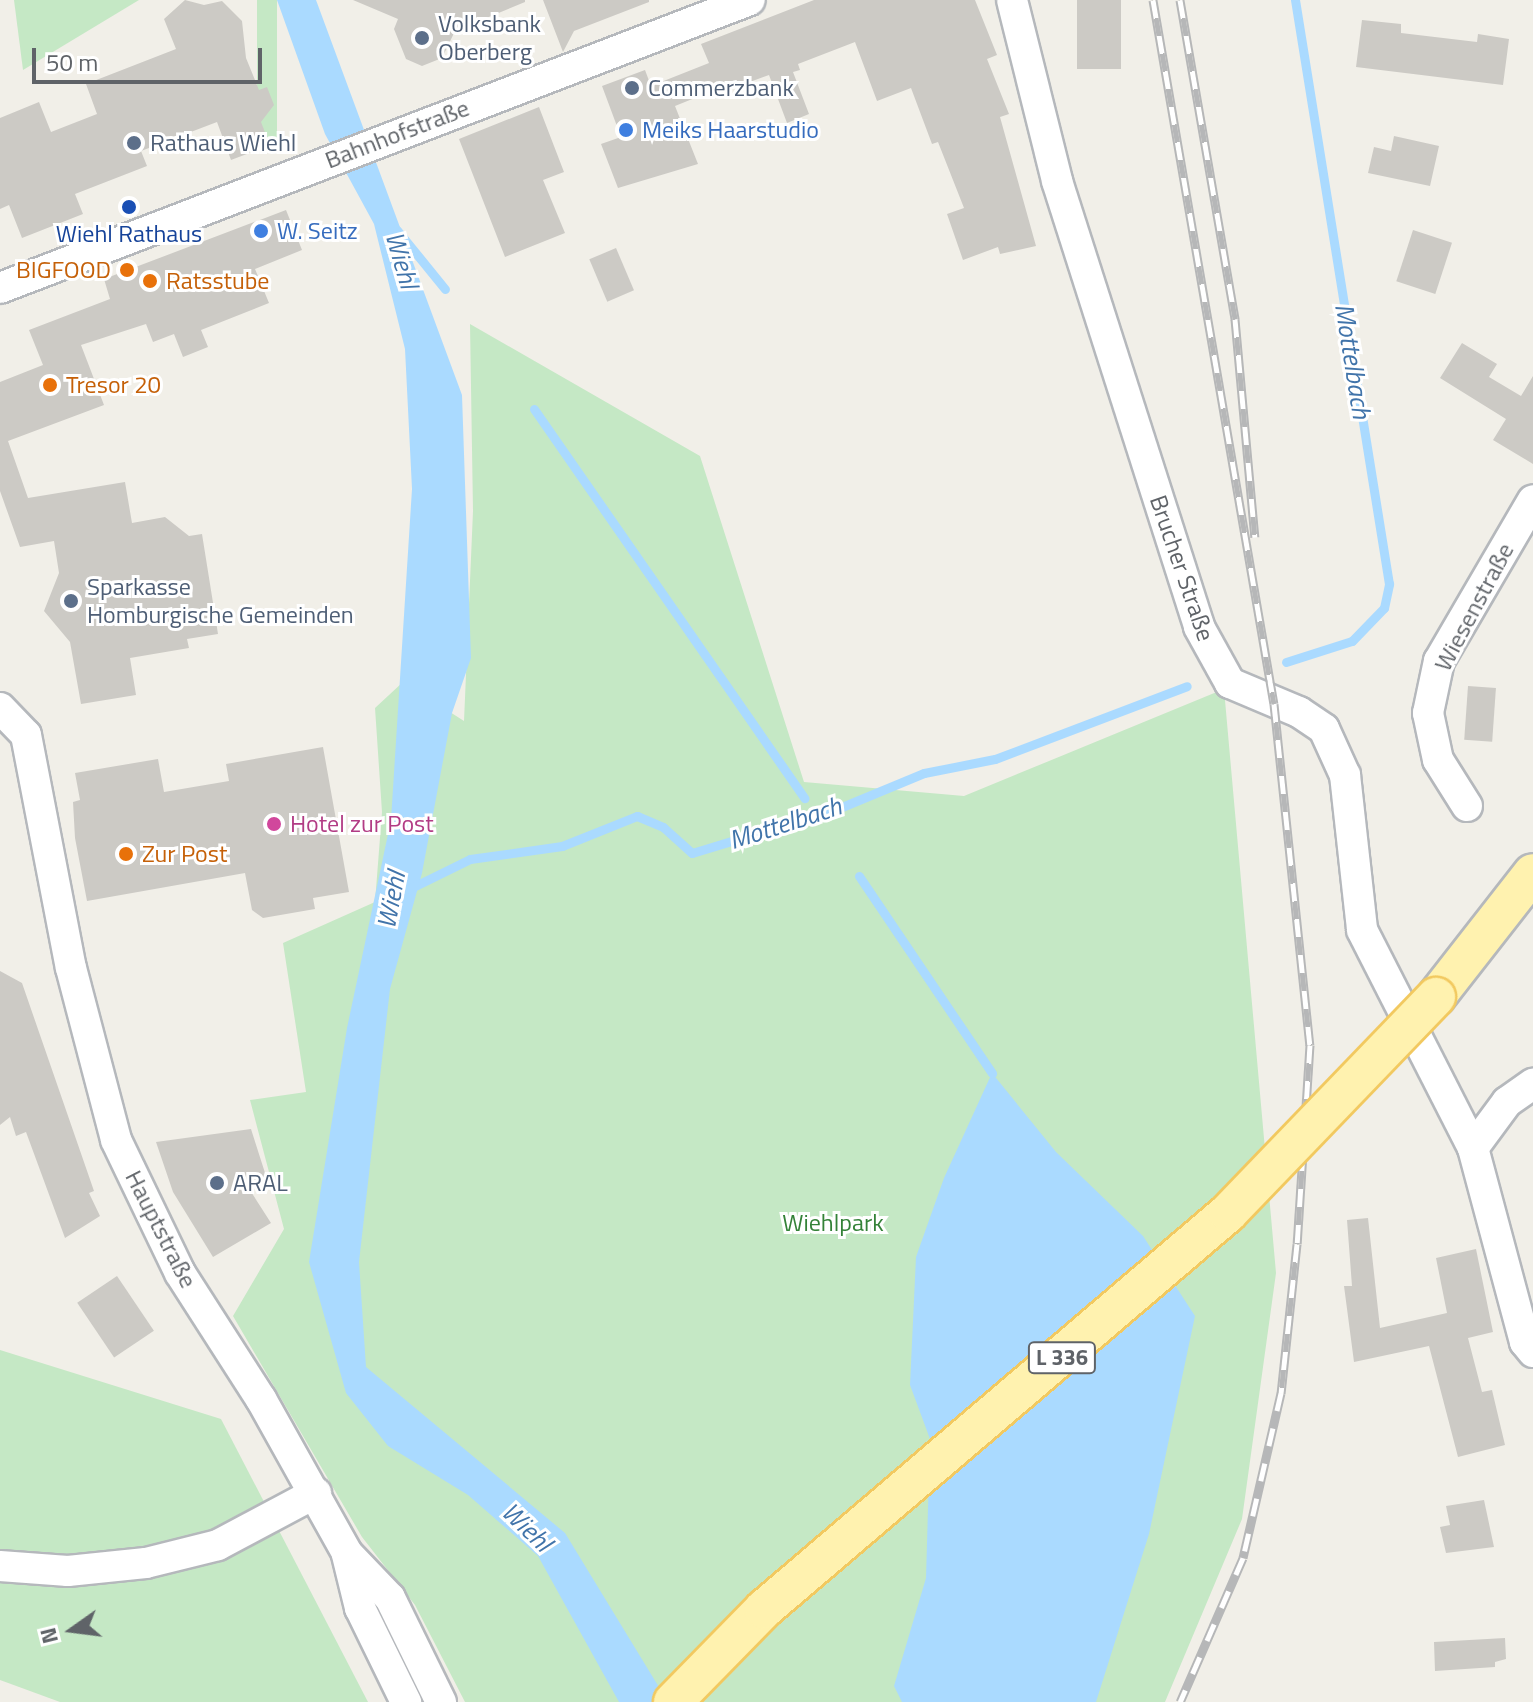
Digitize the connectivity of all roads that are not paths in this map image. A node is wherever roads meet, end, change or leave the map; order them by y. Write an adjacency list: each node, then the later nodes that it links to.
1 (750, 0): 5 (street, Bahnhofstraße)
2 (1012, 0): 4 (street, Brucher Straße)
3 (1023, 0): 4 (street, Brucher Straße)
4 (1020, 32): 11 (street, Brucher Straße)
5 (0, 288)
6 (1533, 500): 8 (street, Wiesenstraße)
7 (0, 708): 13 (street, Hauptstraße)
8 (1467, 806)
9 (1533, 873): 18 (main road, L 336, bridge)
10 (1533, 1084): 11 (street)
11 (1473, 1148): 12 (street, Brucher Straße)
12 (1533, 1352)
13 (316, 1493): 14 (street, Hauptstraße); 15 (street)
14 (347, 1553): 16 (street); 17 (street, Hauptstraße)
15 (0, 1566)
16 (406, 1702)
17 (441, 1702)
18 (673, 1702)

